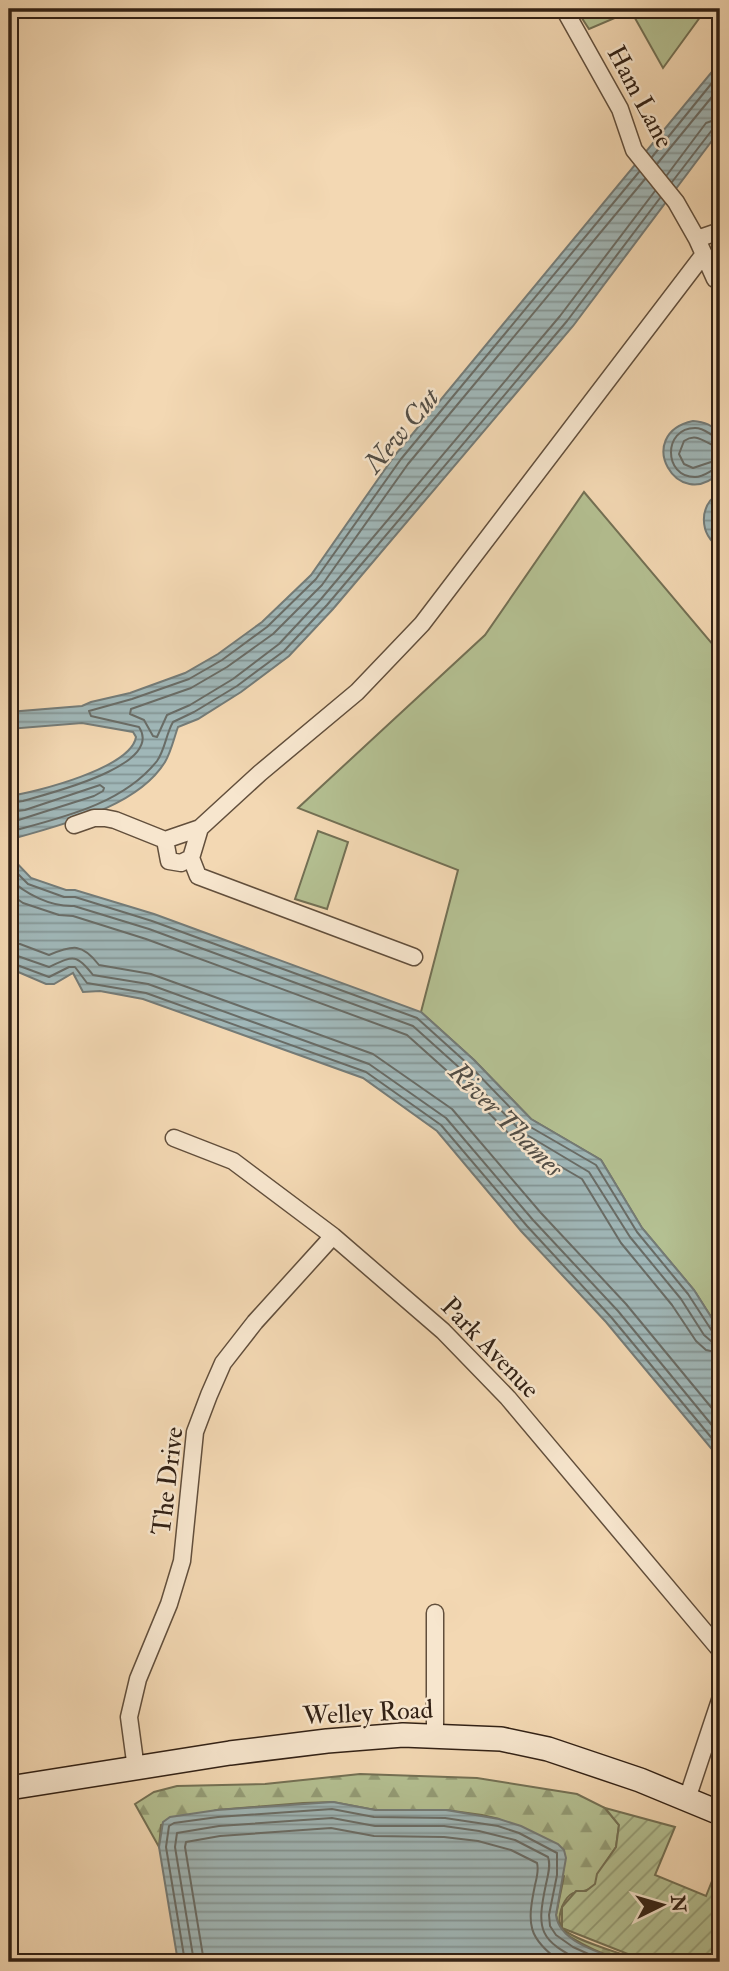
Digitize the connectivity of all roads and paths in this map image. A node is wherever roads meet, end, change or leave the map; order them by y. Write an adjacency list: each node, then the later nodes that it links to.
1 (564, 9): 3 (street, Ham Lane)
2 (720, 231): 3 (street)
3 (701, 247): 4 (street, Ham Lane); 6 (street)
4 (715, 279)
5 (74, 825): 7 (street)
6 (200, 828): 7 (street); 8 (street)
7 (165, 840): 8 (street)
8 (191, 858): 9 (street)
9 (414, 957)
10 (174, 1138): 11 (street, Park Avenue)
11 (333, 1236): 13 (street, Park Avenue); 16 (street, The Drive)
12 (435, 1612): 15 (street)
13 (720, 1650)
14 (720, 1700): 18 (street)
15 (435, 1736): 16 (main road, Welley Road); 18 (main road, Welley Road)
16 (136, 1769): 17 (main road, Welley Road)
17 (9, 1788)
18 (687, 1799): 19 (main road, Welley Road)
19 (720, 1813)

